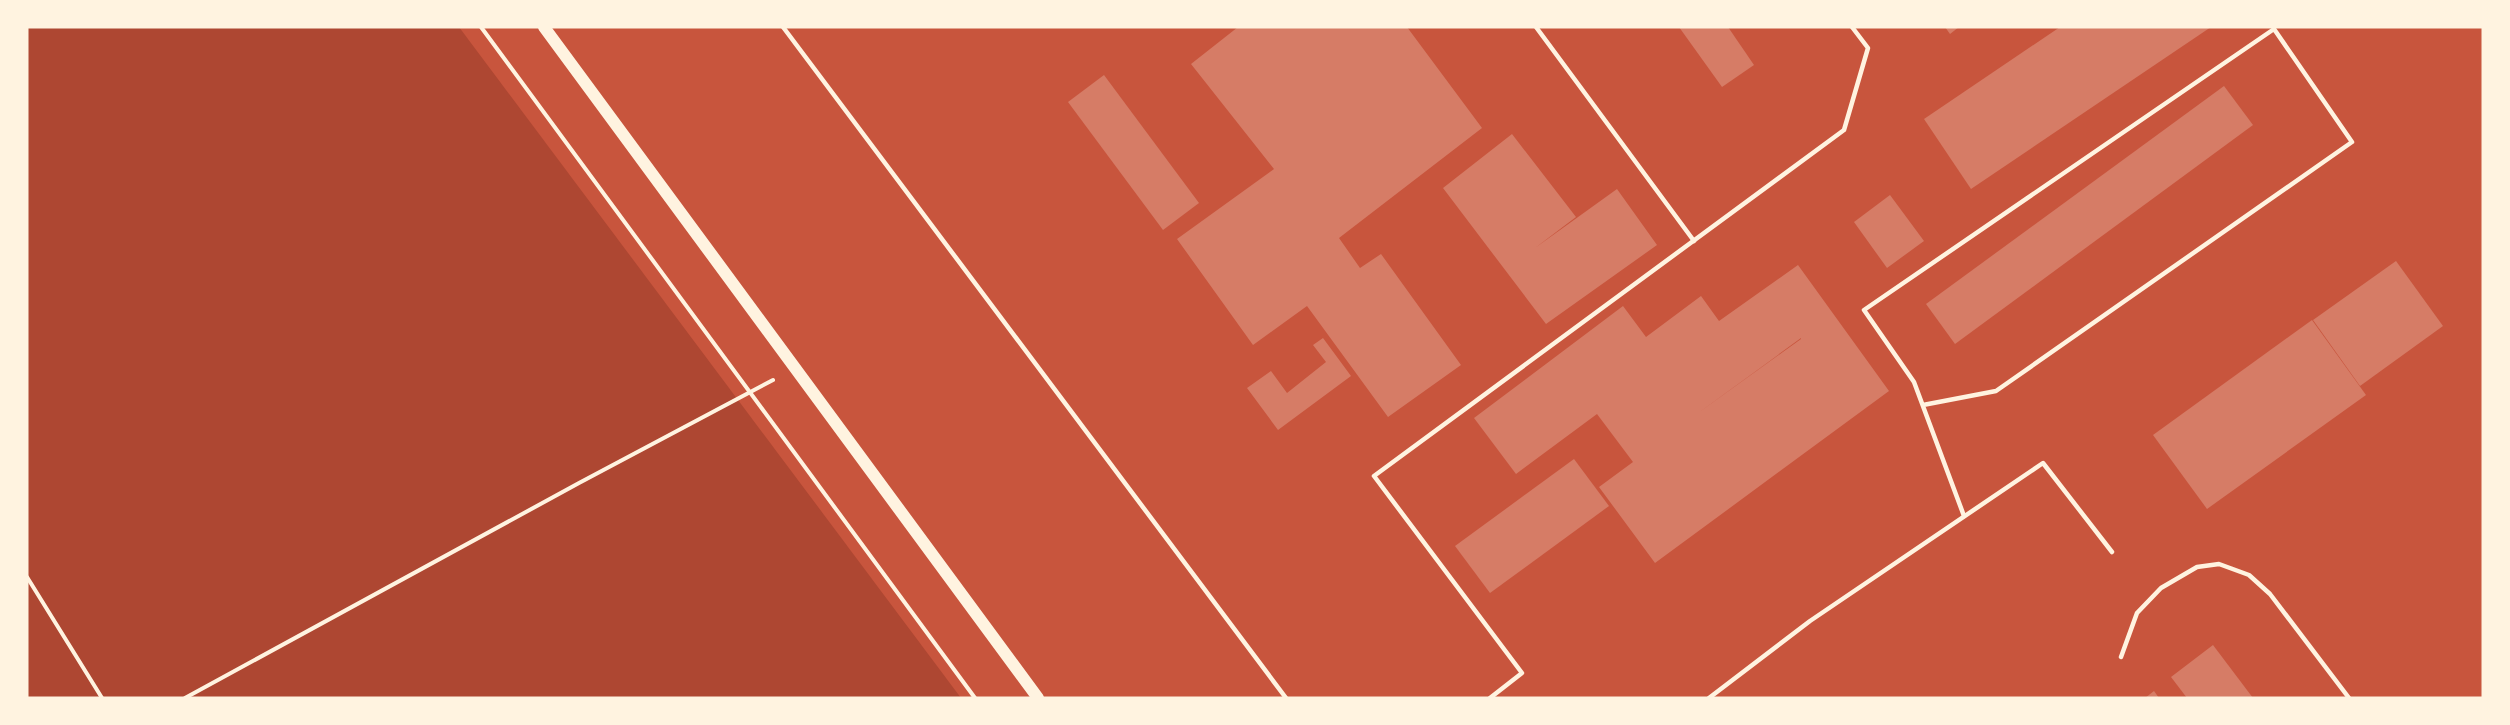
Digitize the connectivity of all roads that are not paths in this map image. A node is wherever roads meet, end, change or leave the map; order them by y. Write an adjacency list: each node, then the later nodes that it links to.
1 (544, 27): 10 (main road)
2 (783, 27): 11 (lane)
3 (1536, 27): 5 (lane)
4 (1852, 27): 5 (lane)
5 (1694, 241): 12 (lane)
6 (1923, 405): 6 (lane); 7 (lane)
7 (1964, 516): 8 (lane); 13 (lane)
8 (2112, 552)
9 (2121, 657): 14 (lane)
10 (1038, 698)
11 (1286, 698)
12 (1491, 698)
13 (1709, 698)
14 (2349, 698)

